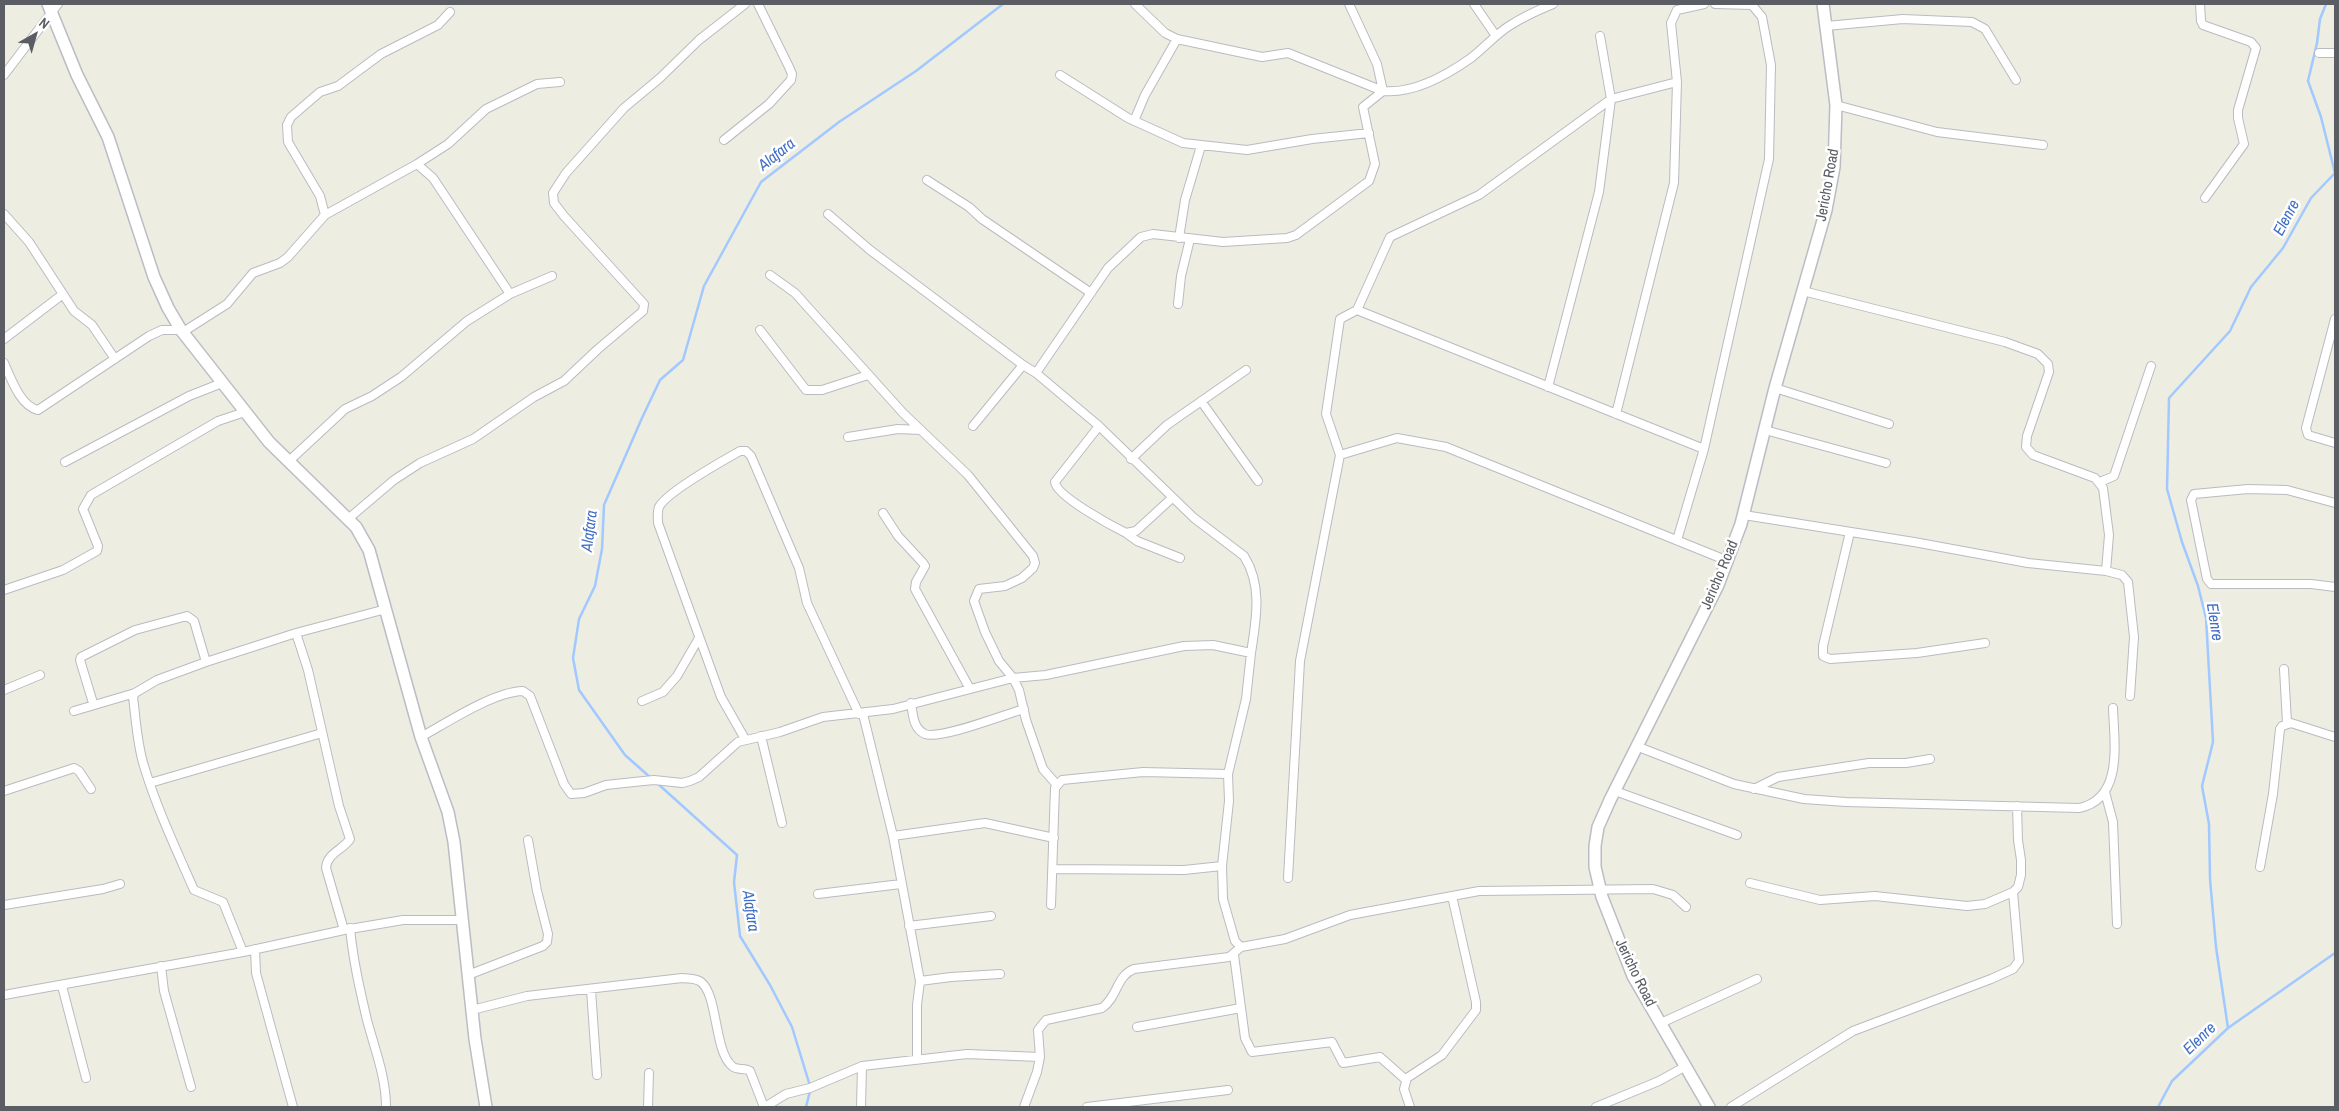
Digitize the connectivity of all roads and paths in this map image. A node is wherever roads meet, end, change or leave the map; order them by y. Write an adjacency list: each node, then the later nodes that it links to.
1 (745, 4): 84 (street)
2 (758, 4): 29 (street)
3 (1136, 4): 16 (street)
4 (1349, 4): 24 (street)
5 (1474, 4): 14 (street)
6 (1553, 4): 14 (street)
7 (1704, 4): 23 (street)
8 (1716, 4): 72 (street)
9 (1822, 4): 13 (street, Jericho Road)
10 (2200, 4): 34 (street)
11 (52, 6): 19 (street); 50 (street)
12 (450, 12): 37 (street)
13 (1826, 26): 21 (street); 26 (street, Jericho Road)
14 (1496, 36): 24 (street)
15 (1600, 36): 25 (street)
16 (1177, 39): 24 (street); 27 (street)
17 (2319, 53): 18 (street)
18 (2335, 53)
19 (4, 75)
20 (1060, 75): 27 (street)
21 (2016, 80)
22 (560, 82): 32 (street)
23 (1677, 82): 25 (street); 64 (street)
24 (1384, 91): 28 (street)
25 (1611, 99): 47 (street); 60 (street)
26 (1836, 105): 30 (street); 42 (street, Jericho Road)
27 (1134, 121): 31 (street)
28 (1369, 133): 31 (street); 39 (street)
29 (724, 140)
30 (2043, 145)
31 (1200, 146): 38 (street)
32 (417, 164): 37 (street); 45 (street)
33 (927, 180): 43 (street)
34 (2205, 198)
35 (4, 214): 44 (street)
36 (828, 214): 54 (street)
37 (325, 215): 50 (street)
38 (1179, 238): 39 (street); 43 (street)
39 (1190, 239): 46 (street)
40 (770, 275): 58 (street)
41 (552, 276): 45 (street)
42 (1803, 290): 61 (street, Jericho Road); 79 (street)
43 (1091, 293): 57 (street)
44 (63, 294): 51 (street); 52 (street)
45 (510, 294): 76 (street)
46 (1178, 304)
47 (1357, 310): 60 (street); 73 (street)
48 (2335, 319): 71 (street)
49 (760, 330): 58 (street)
50 (182, 331): 52 (street); 59 (street)
51 (4, 339)
52 (115, 359): 53 (street)
53 (4, 362)
54 (1023, 366): 57 (street); 66 (street)
55 (2151, 366): 79 (street)
56 (1246, 370): 62 (street)
57 (1036, 373): 67 (street)
58 (868, 375): 68 (street)
59 (222, 383): 63 (street); 75 (street)
60 (1548, 387): 64 (street)
61 (1775, 388): 65 (street); 69 (street, Jericho Road)
62 (1201, 401): 74 (street); 78 (street)
63 (245, 412): 76 (street); 92 (street)
64 (1616, 414): 72 (street)
65 (1889, 424)
66 (973, 426)
67 (1099, 426): 74 (street); 86 (street)
68 (921, 430): 70 (street); 101 (street)
69 (1765, 430): 77 (street); 83 (street, Jericho Road)
70 (848, 437)
71 (2335, 443)
72 (1704, 450): 87 (street)
73 (1340, 455): 87 (street); 138 (street)
74 (1131, 459): 80 (street)
75 (65, 462)
76 (288, 462): 84 (street)
77 (1886, 463)
78 (1258, 481)
79 (2100, 482): 90 (street)
80 (1172, 498): 86 (street); 97 (street)
81 (2335, 503): 91 (street)
82 (882, 513): 102 (street)
83 (1744, 515): 85 (street); 89 (street, Jericho Road)
84 (348, 519): 93 (street)
85 (1850, 532): 90 (street); 96 (street)
86 (1126, 533): 88 (street)
87 (1677, 540): 89 (street)
88 (1180, 558)
89 (1728, 561): 119 (street, Jericho Road)
90 (2106, 571): 105 (street)
91 (2335, 587)
92 (4, 590)
93 (386, 610): 94 (street); 116 (street)
94 (296, 633): 98 (street); 114 (street)
95 (699, 638): 106 (street); 112 (street); 118 (street)
96 (1985, 643)
97 (1252, 653): 101 (street); 121 (street)
98 (206, 662): 104 (street); 108 (street)
99 (2284, 670): 113 (street)
100 (40, 676): 103 (street)
101 (1013, 678): 102 (street); 110 (street)
102 (970, 689): 107 (street)
103 (4, 690)
104 (135, 692): 108 (street); 122 (street)
105 (2130, 696)
106 (642, 701)
107 (911, 703): 110 (street); 112 (street)
108 (93, 704): 111 (street)
109 (2112, 708): 128 (street)
110 (1024, 709): 123 (street)
111 (74, 711)
112 (861, 714): 115 (street); 132 (street)
113 (2287, 723): 117 (street); 136 (street)
114 (322, 733): 122 (street); 153 (street)
115 (761, 736): 118 (street); 130 (street)
116 (421, 737): 118 (street); 150 (street)
117 (2335, 737)
118 (745, 739)
119 (1636, 746): 125 (street); 127 (street, Jericho Road)
120 (1930, 759): 125 (street)
121 (1228, 774): 123 (street); 135 (street)
122 (150, 783): 156 (street)
123 (1057, 785): 133 (street)
124 (90, 789): 126 (street)
125 (1754, 789): 129 (street)
126 (4, 791)
127 (1615, 791): 131 (street); 142 (street, Jericho Road)
128 (2105, 792): 129 (street); 151 (street)
129 (2017, 806): 143 (street)
130 (782, 823)
131 (1737, 835)
132 (893, 836): 133 (street); 141 (street)
133 (1054, 838): 137 (street)
134 (528, 840): 160 (street)
135 (1222, 866): 137 (street); 154 (street)
136 (2260, 867)
137 (1054, 869): 146 (street)
138 (1288, 878)
139 (1750, 883): 143 (street)
140 (120, 884): 147 (street)
141 (901, 884): 144 (street); 152 (street)
142 (1600, 890): 145 (street); 148 (street); 168 (street, Jericho Road)
143 (2012, 892): 191 (street)
144 (818, 894)
145 (1452, 896): 154 (street); 177 (street)
146 (1051, 904)
147 (4, 905)
148 (1686, 907)
149 (991, 916): 152 (street)
150 (462, 920): 153 (street); 160 (street)
151 (2117, 924)
152 (909, 926): 162 (street)
153 (347, 929): 155 (street); 181 (street)
154 (1240, 946): 157 (street)
155 (255, 949): 156 (street); 180 (street)
156 (243, 952): 158 (street)
157 (1234, 955): 166 (street); 170 (street)
158 (161, 966): 163 (street); 178 (street)
159 (1000, 974): 162 (street)
160 (468, 975): 167 (street)
161 (1757, 979): 168 (street)
162 (920, 981): 171 (street)
163 (62, 986): 165 (street); 176 (street)
164 (591, 990): 167 (street); 175 (street); 184 (street)
165 (4, 996)
166 (1241, 1008): 169 (street); 177 (street)
167 (472, 1010): 182 (street)
168 (1661, 1024): 173 (street, Jericho Road)
169 (1136, 1027)
170 (1040, 1057): 171 (street); 186 (street)
171 (917, 1059): 172 (street)
172 (862, 1066): 184 (street); 185 (street)
173 (1686, 1066): 189 (street); 190 (street, Jericho Road)
174 (649, 1072): 183 (street)
175 (598, 1075)
176 (86, 1078)
177 (1406, 1080): 188 (street)
178 (191, 1087)
179 (1228, 1090): 187 (street)
180 (293, 1107)
181 (386, 1107)
182 (486, 1107)
183 (648, 1107)
184 (764, 1107)
185 (861, 1107)
186 (1024, 1107)
187 (1087, 1107)
188 (1410, 1107)
189 (1596, 1107)
190 (1709, 1107)
191 (1731, 1107)

